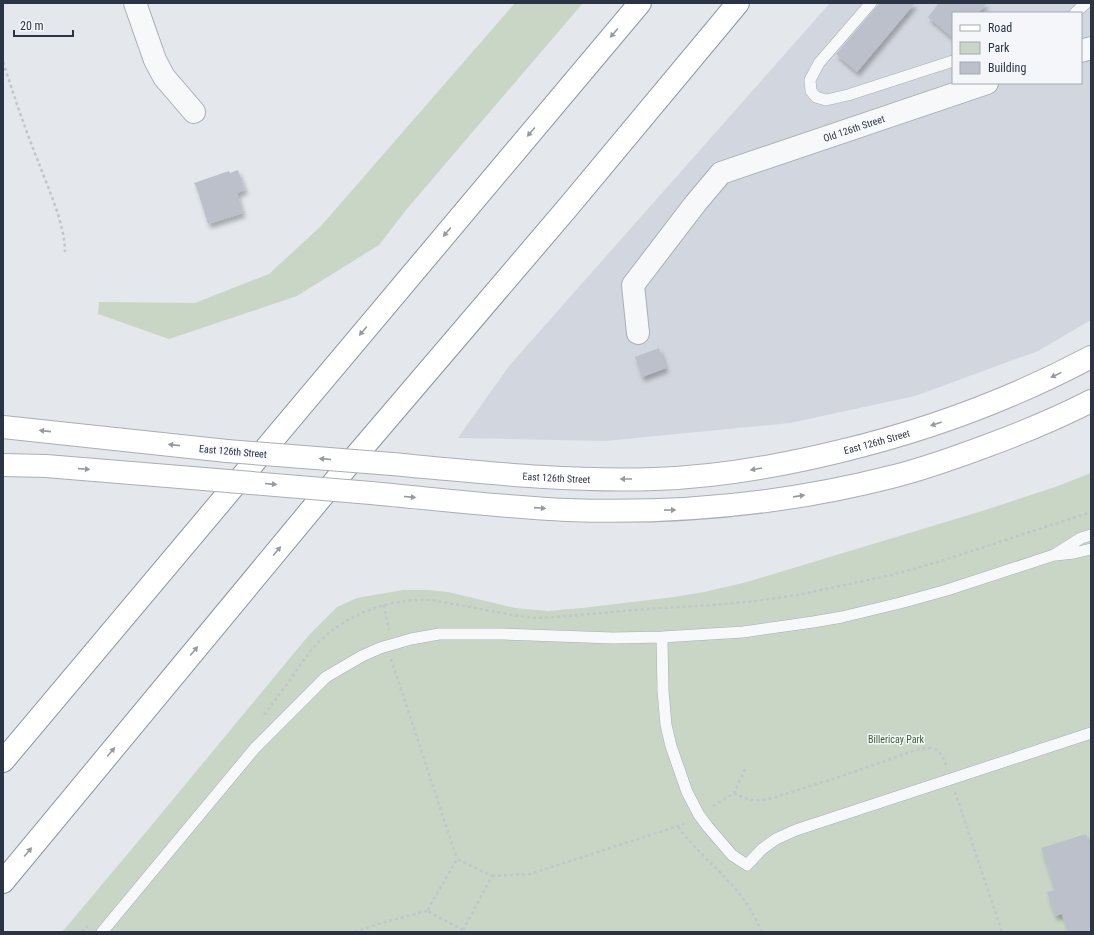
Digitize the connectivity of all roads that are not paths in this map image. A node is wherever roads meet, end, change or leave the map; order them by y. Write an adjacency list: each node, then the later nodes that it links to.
1 (135, 3): 9 (street)
2 (640, 3): 20 (main road, one-way to 20)
3 (738, 3): 21 (main road, one-way to 3)
4 (871, 3): 7 (lane)
5 (1086, 3): 6 (lane)
6 (1076, 12)
7 (952, 61)
8 (984, 84): 10 (street, Old 126th Street)
9 (194, 112)
10 (638, 333)
11 (1091, 357): 13 (main road, East 126th Street, one-way to 13, bridge)
12 (1091, 400): 14 (main road, one-way to 12, bridge)
13 (3, 427)
14 (3, 465)
15 (1091, 535): 17 (lane)
16 (1091, 549): 17 (lane)
17 (1054, 555): 18 (lane)
18 (662, 637): 19 (lane); 22 (lane)
19 (1091, 733)
20 (3, 761)
21 (3, 882)
22 (102, 932)

